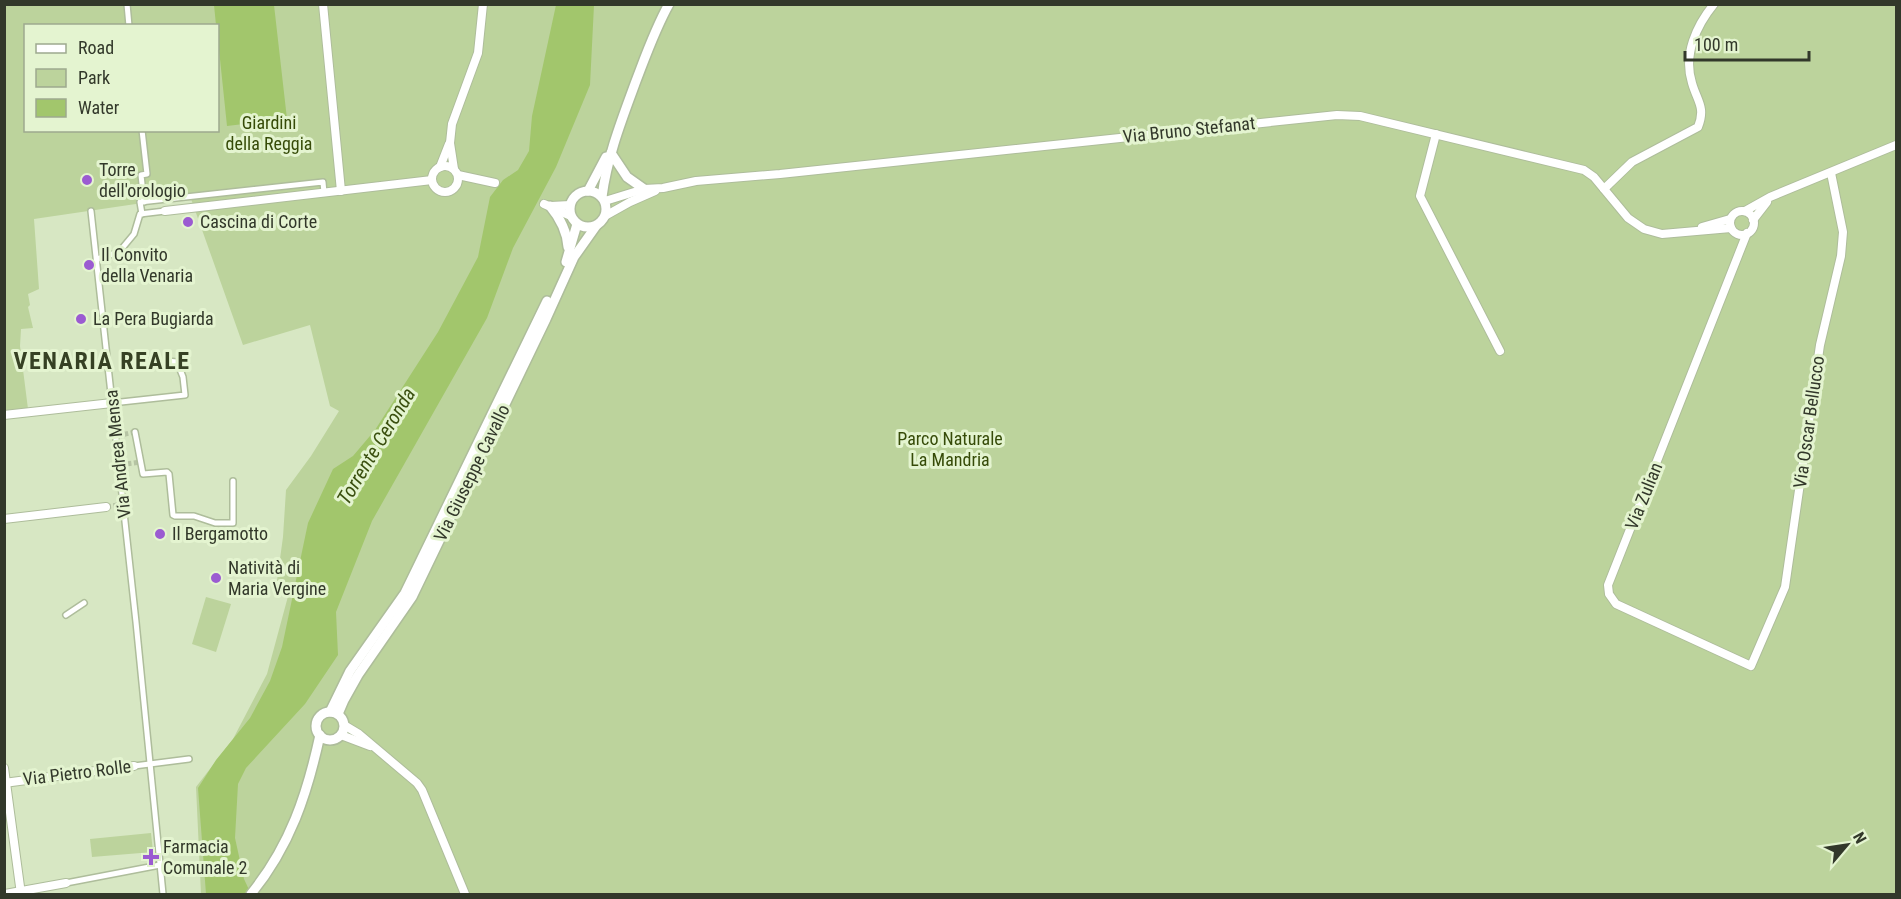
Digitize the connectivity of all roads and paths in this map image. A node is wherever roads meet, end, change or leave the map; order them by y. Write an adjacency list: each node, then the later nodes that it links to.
1 (127, 4): 6 (street)
2 (323, 4): 21 (street)
3 (483, 4): 10 (street)
4 (669, 4): 8 (street)
5 (1714, 4): 20 (street)
6 (129, 24)
7 (142, 132): 26 (street)
8 (617, 133): 12 (street); 22 (street)
9 (1436, 134): 18 (street, Via Bruno Stefanat); 20 (street, Via Bruno Stefanat); 44 (street)
10 (450, 143): 13 (street); 15 (street)
11 (1896, 145): 14 (street)
12 (611, 153): 19 (street); 25 (street)
13 (440, 166): 15 (street); 16 (street)
14 (1831, 173): 24 (street); 54 (street, Via Oscar Bellucco)
15 (456, 176): 16 (street); 17 (street)
16 (432, 180): 21 (street)
17 (495, 183)
18 (663, 188): 19 (street, Via Bruno Stefanat); 33 (street, Via Bruno Stefanat)
19 (644, 189): 25 (street, Via Bruno Stefanat)
20 (1604, 189): 39 (street, Via Bruno Stefanat)
21 (341, 190): 23 (street)
22 (588, 191): 25 (street); 28 (street)
23 (324, 193): 26 (street); 30 (street)
24 (1770, 197): 31 (street); 35 (street)
25 (603, 199): 33 (street)
26 (144, 202): 32 (street)
27 (547, 205): 28 (street); 36 (street); 42 (street)
28 (570, 205): 36 (street)
29 (92, 211): 43 (street, Via Andrea Mensa)
30 (165, 211): 32 (street)
31 (1745, 211): 34 (street); 35 (street)
32 (141, 214): 43 (street)
33 (605, 216): 37 (street)
34 (1730, 219): 38 (street); 39 (street, Via Bruno Stefanat)
35 (1753, 219): 40 (street)
36 (574, 220): 37 (street); 42 (street, Via Giuseppe Cavallo)
37 (596, 226): 55 (street, Via Giuseppe Cavallo)
38 (1734, 231): 39 (street, Via Bruno Stefanat); 40 (street); 41 (street)
39 (1687, 232)
40 (1748, 233): 41 (street, Via Zulian)
41 (1742, 248): 54 (street, Via Zulian)
42 (569, 255): 55 (street, Via Giuseppe Cavallo)
43 (97, 259): 46 (street, Via Andrea Mensa)
44 (1500, 351)
45 (167, 361): 46 (street)
46 (112, 403): 47 (street); 59 (street, Via Andrea Mensa)
47 (4, 415)
48 (135, 432): 49 (street)
49 (233, 481)
50 (106, 507): 51 (street)
51 (4, 519)
52 (84, 603): 53 (street)
53 (66, 615)
54 (1751, 666)
55 (334, 713): 56 (street); 57 (street)
56 (343, 730): 57 (street); 69 (street)
57 (324, 737): 68 (street)
58 (189, 759): 59 (street, Via Pietro Rolle)
59 (150, 764): 60 (street, Via Pietro Rolle); 63 (street)
60 (134, 766): 62 (street, Via Pietro Rolle)
61 (4, 768): 62 (street)
62 (5, 783): 65 (street)
63 (160, 865): 64 (street); 67 (street)
64 (66, 883): 65 (street)
65 (21, 893): 66 (street)
66 (5, 894)
67 (163, 894)
68 (251, 894)
69 (465, 894)

